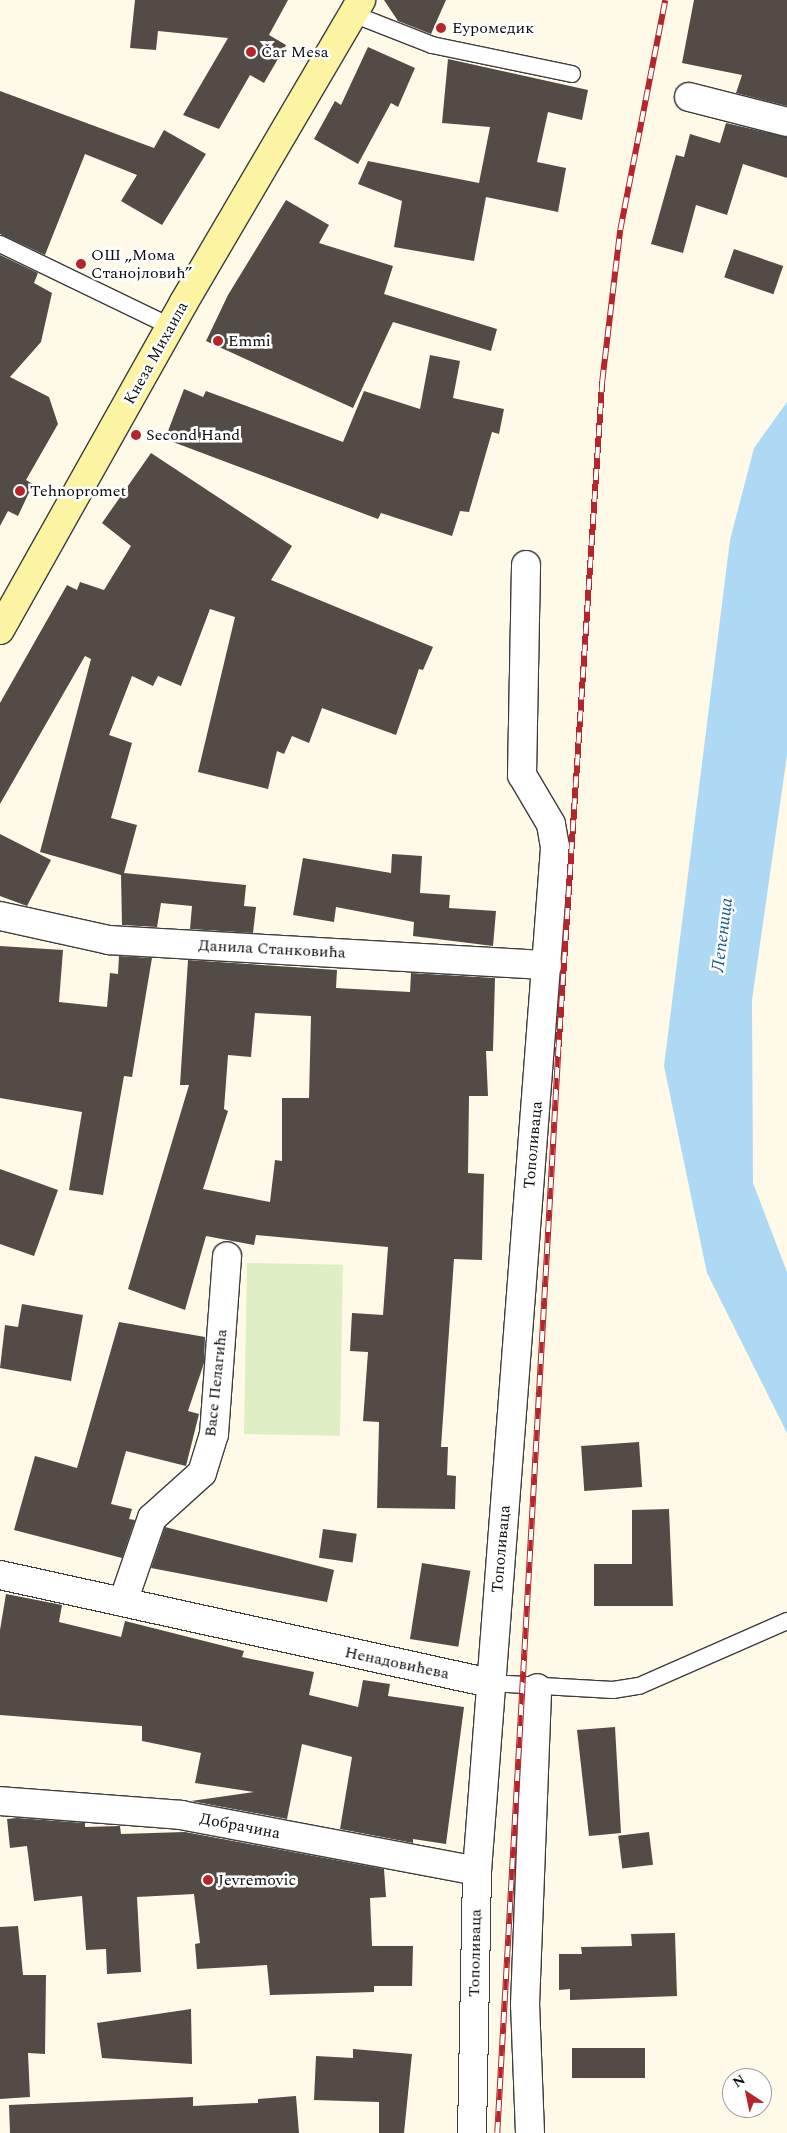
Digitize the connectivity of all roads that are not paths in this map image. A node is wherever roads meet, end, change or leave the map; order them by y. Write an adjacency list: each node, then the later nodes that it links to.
1 (357, 7): 2 (lane); 6 (main road, Кнеза Михаила)
2 (572, 74)
3 (689, 97): 4 (street)
4 (787, 122)
5 (0, 244): 6 (lane)
6 (170, 326): 8 (main road, Кнеза Михаила)
7 (526, 565): 10 (street, Тополиваца)
8 (0, 630)
9 (0, 916): 10 (street, Данила Станковића)
10 (547, 965): 15 (street, Тополиваца)
11 (228, 1256): 13 (street, Васе Пелагића)
12 (0, 1575): 13 (street, Ненадовићева)
13 (123, 1602): 15 (street, Ненадовићева)
14 (787, 1621): 16 (lane, Ненадовићева)
15 (490, 1683): 16 (lane, Ненадовићева); 18 (street, Тополиваца)
16 (537, 1688): 20 (street)
17 (0, 1801): 18 (street, Добрачина)
18 (477, 1871): 19 (street, Тополиваца)
19 (472, 2133)
20 (530, 2133)

